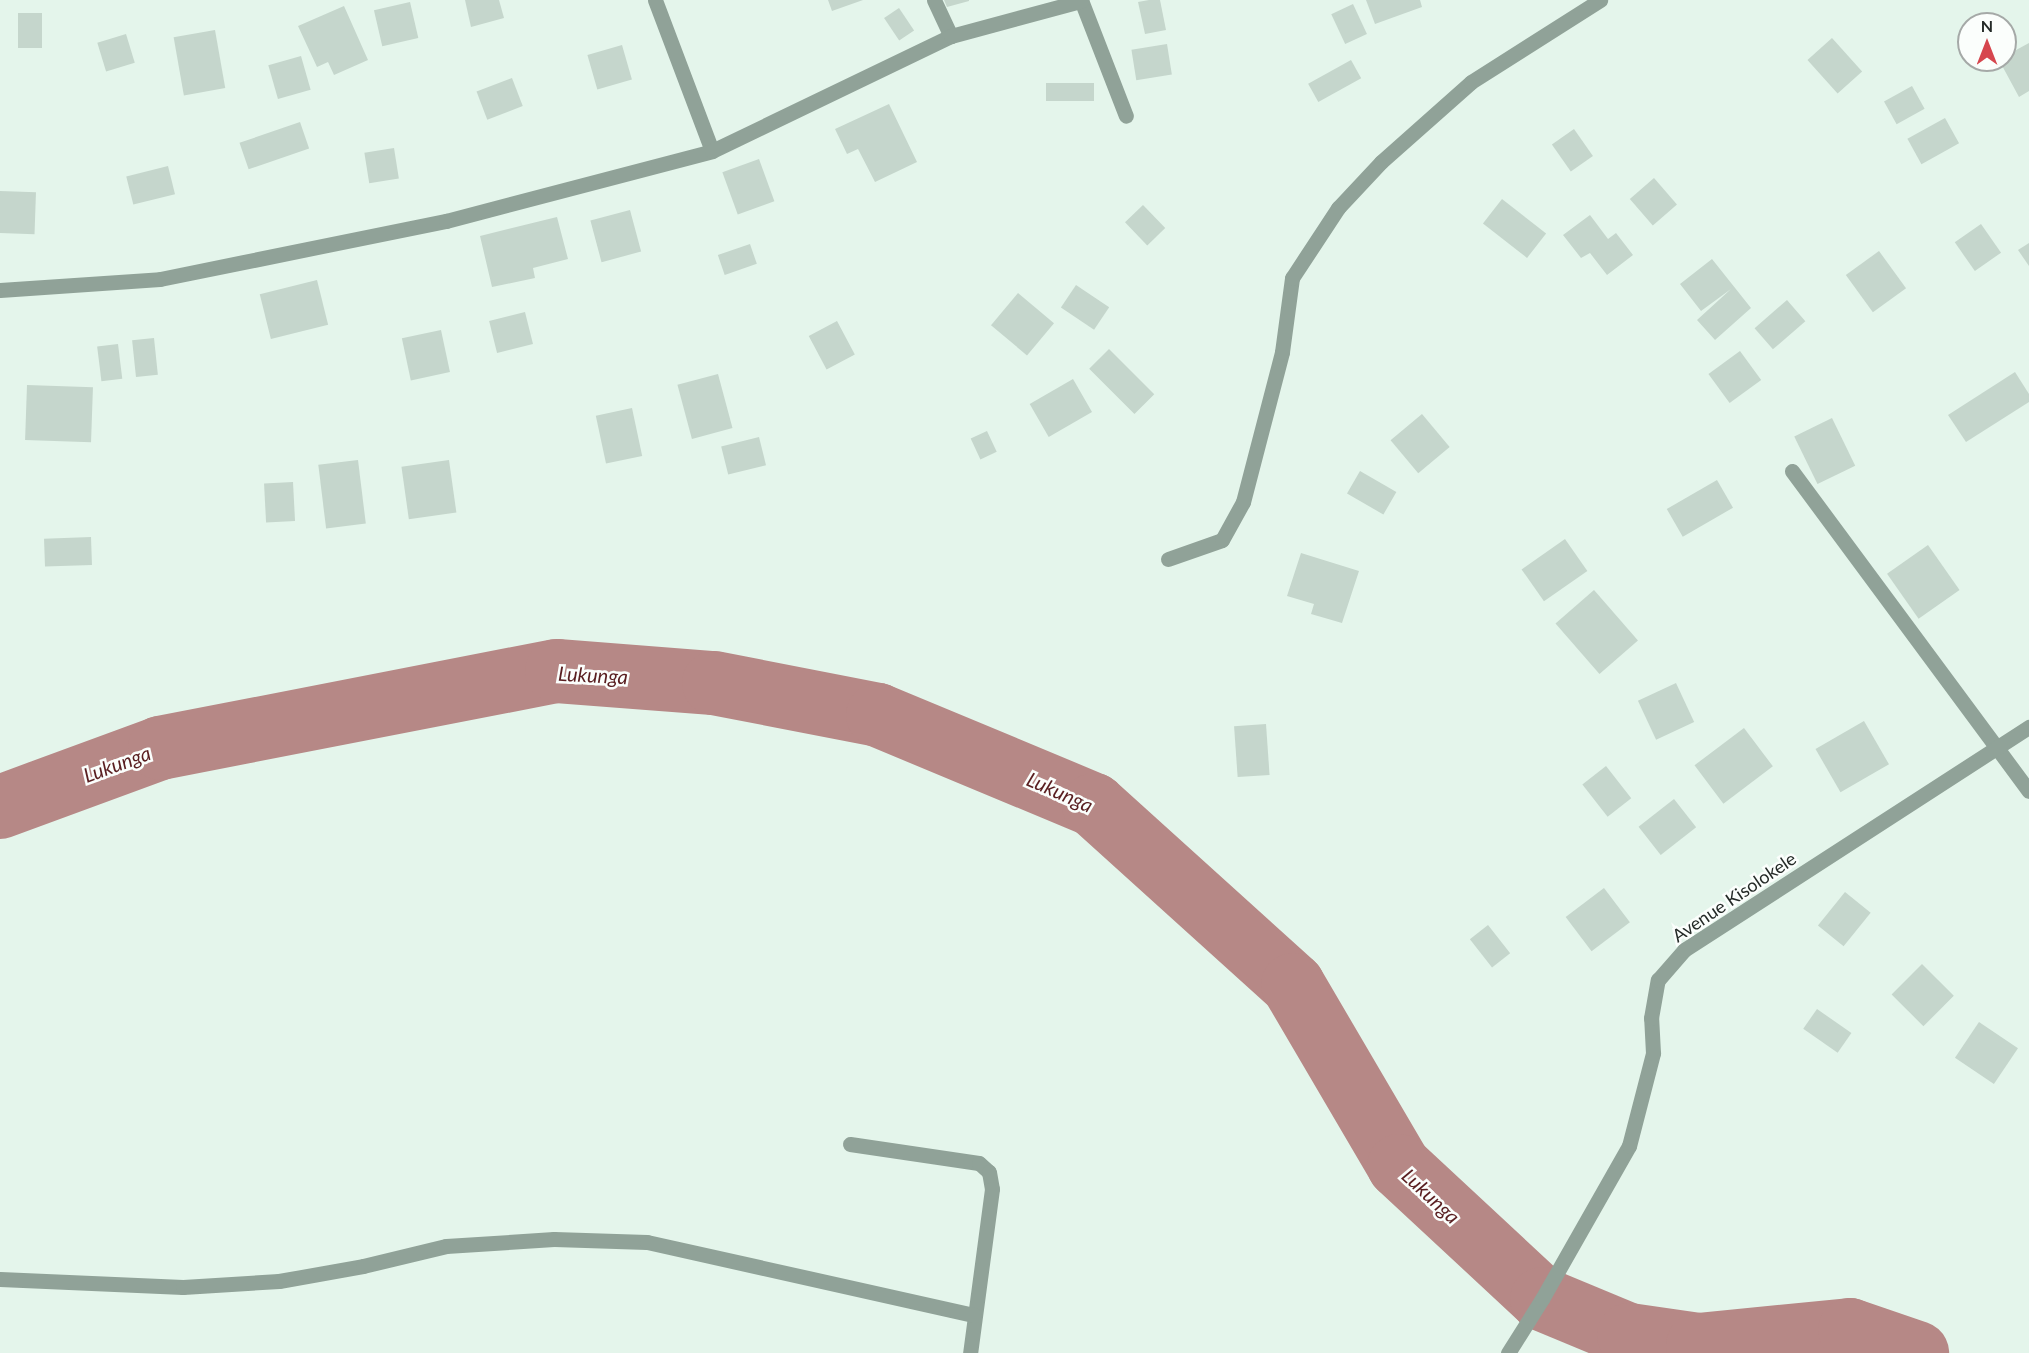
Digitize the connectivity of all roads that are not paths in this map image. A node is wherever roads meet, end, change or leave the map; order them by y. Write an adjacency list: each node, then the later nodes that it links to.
1 (655, 0): 7 (street)
2 (934, 0): 5 (street)
3 (1600, 0): 10 (street)
4 (1081, 1): 5 (street); 6 (street)
5 (951, 36): 7 (street)
6 (1126, 116)
7 (712, 151): 8 (street)
8 (0, 290)
9 (1792, 471): 12 (street)
10 (1168, 559)
11 (2029, 727): 12 (street, Avenue Kisolokele)
12 (1996, 748): 13 (street); 18 (street, Avenue Kisolokele)
13 (2029, 791)
14 (850, 1144): 16 (street)
15 (0, 1279): 16 (street)
16 (974, 1316): 17 (street)
17 (970, 1353)
18 (1508, 1353)

